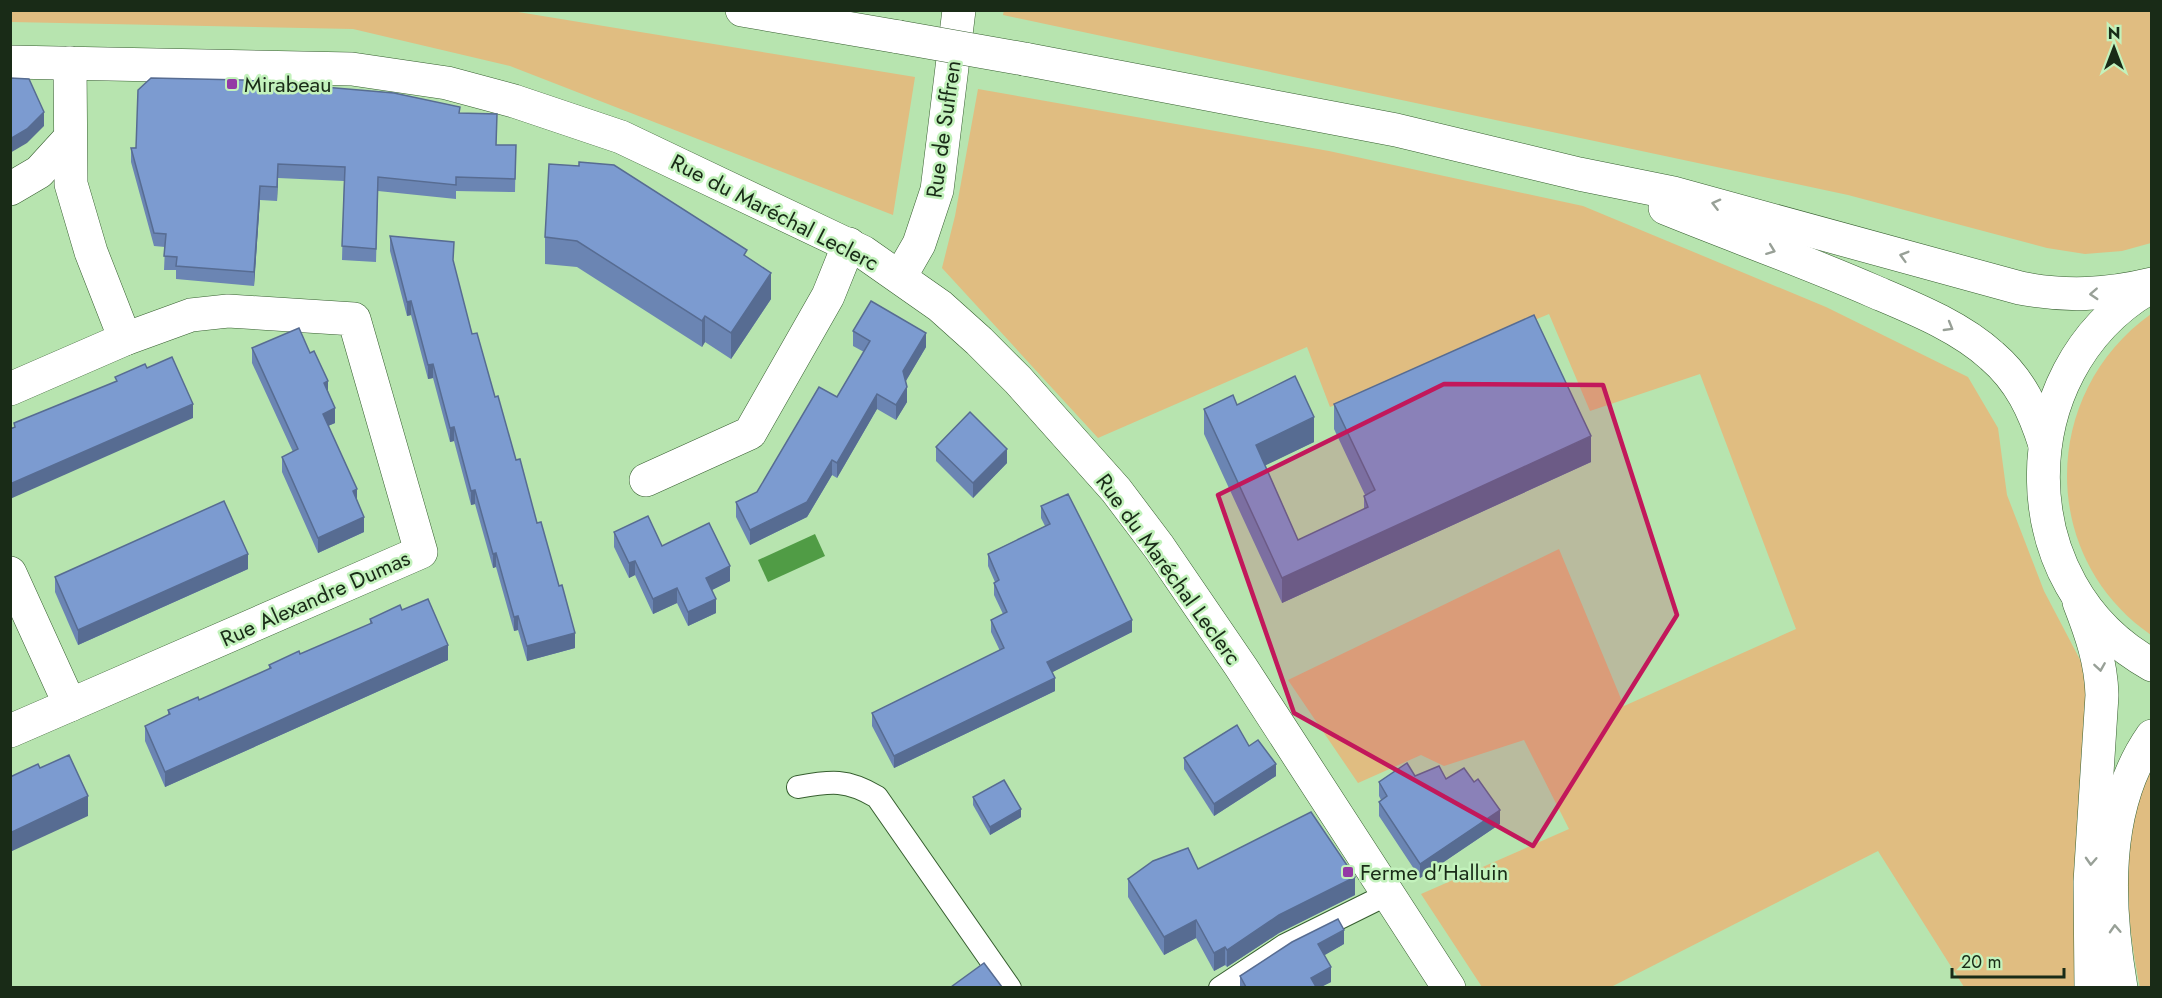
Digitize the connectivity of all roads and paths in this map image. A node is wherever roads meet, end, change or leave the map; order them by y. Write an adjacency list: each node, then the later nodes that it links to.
1 (742, 10): 6 (main road, bridge)
2 (959, 10): 9 (main road, Rue de Suffren)
3 (10, 62): 4 (main road, Rue du Maréchal Leclerc)
4 (70, 63): 5 (main road); 8 (main road, Rue du Maréchal Leclerc)
5 (70, 138): 7 (main road); 11 (main road)
6 (1579, 174): 10 (main road, one-way to 6); 13 (main road, one-way to 13)
7 (10, 189)
8 (849, 244): 9 (main road, Rue du Maréchal Leclerc); 14 (main road)
9 (900, 277): 22 (main road, Rue du Maréchal Leclerc)
10 (2151, 286): 13 (main road)
11 (125, 339): 12 (main road, Rue Alexandre Dumas); 18 (main road, Rue Alexandre Dumas)
12 (10, 389)
13 (2045, 445): 16 (main road)
14 (646, 480)
15 (10, 573): 18 (main road)
16 (2076, 591): 17 (main road); 26 (main road, one-way to 26)
17 (2151, 665)
18 (70, 705): 19 (main road)
19 (10, 731)
20 (2151, 736): 27 (main road, one-way to 20)
21 (798, 787): 23 (lane)
22 (1388, 894): 24 (lane); 25 (main road, Rue du Maréchal Leclerc)
23 (1010, 987)
24 (1220, 987)
25 (1449, 987)
26 (2091, 987)
27 (2121, 987)

